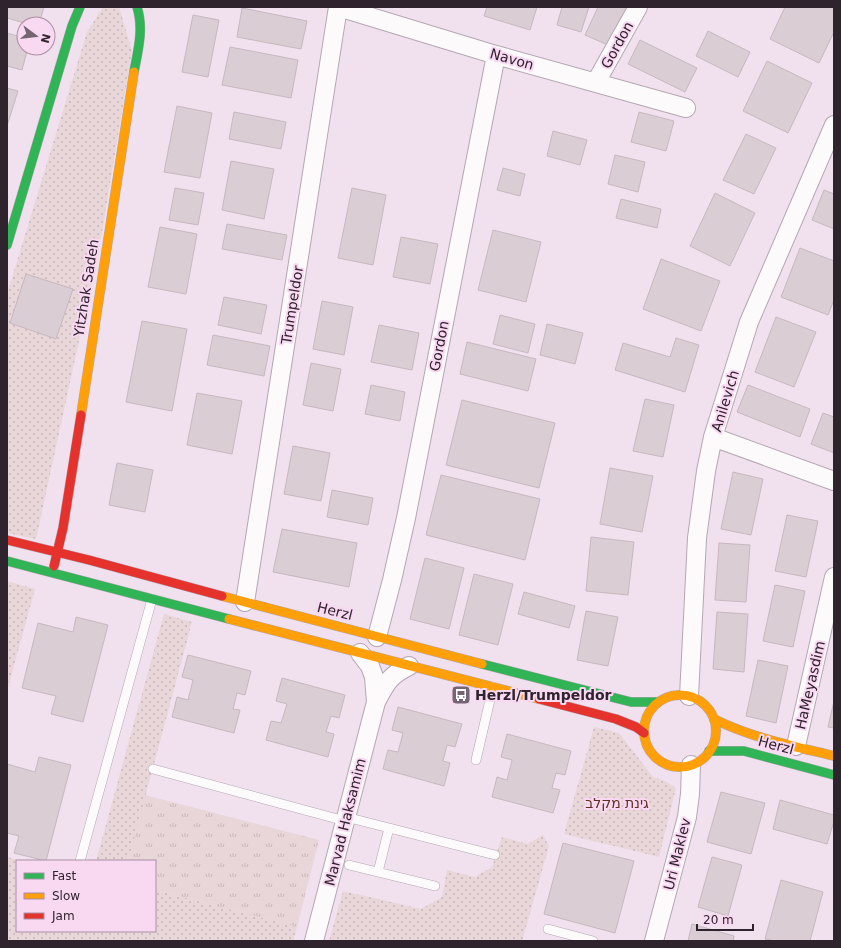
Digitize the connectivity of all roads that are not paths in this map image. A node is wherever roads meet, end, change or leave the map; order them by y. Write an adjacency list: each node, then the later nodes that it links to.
1 (80, 7): 9 (street)
2 (137, 7): 13 (street, Yitzhak Sadeh)
3 (338, 7): 5 (street, Navon); 18 (street, Trumpeldor)
4 (638, 7): 6 (street, Gordon)
5 (496, 55): 6 (street, Navon); 19 (street, Gordon)
6 (596, 82): 7 (street, Navon)
7 (686, 108)
8 (834, 125): 10 (street, Anilevich)
9 (7, 245)
10 (713, 437): 11 (street); 23 (street, Anilevich)
11 (834, 481)
12 (7, 540): 13 (street, Herzl)
13 (57, 553): 15 (street, Yitzhak Sadeh); 18 (street, Herzl)
14 (7, 561): 15 (street)
15 (52, 573): 17 (street)
16 (834, 578): 28 (street, HaMeyasdim)
17 (152, 599): 20 (street); 38 (lane)
18 (245, 602): 19 (street, Herzl)
19 (377, 636): 25 (street, Herzl)
20 (360, 653): 21 (street); 24 (street, Marvad Haksamim)
21 (409, 666): 22 (street); 24 (street, Marvad Haksamim)
22 (493, 687): 27 (street); 31 (lane)
23 (690, 696): 25 (street); 26 (street)
24 (376, 702): 35 (street, Marvad Haksamim)
25 (657, 702): 27 (street)
26 (714, 720): 28 (street, Herzl); 29 (street)
27 (644, 734): 32 (street)
28 (796, 746): 30 (street, Herzl)
29 (709, 752): 32 (street); 34 (street, Herzl)
30 (834, 756)
31 (476, 760)
32 (691, 765): 45 (street, Uri Maklev)
33 (153, 769): 35 (lane)
34 (834, 775)
35 (345, 819): 36 (lane); 43 (street, Marvad Haksamim)
36 (389, 828): 37 (lane); 40 (lane)
37 (495, 855)
38 (80, 860)
39 (349, 865): 40 (lane)
40 (378, 872): 41 (lane)
41 (435, 886)
42 (548, 929): 44 (lane)
43 (314, 941)
44 (593, 941)
45 (654, 941)

